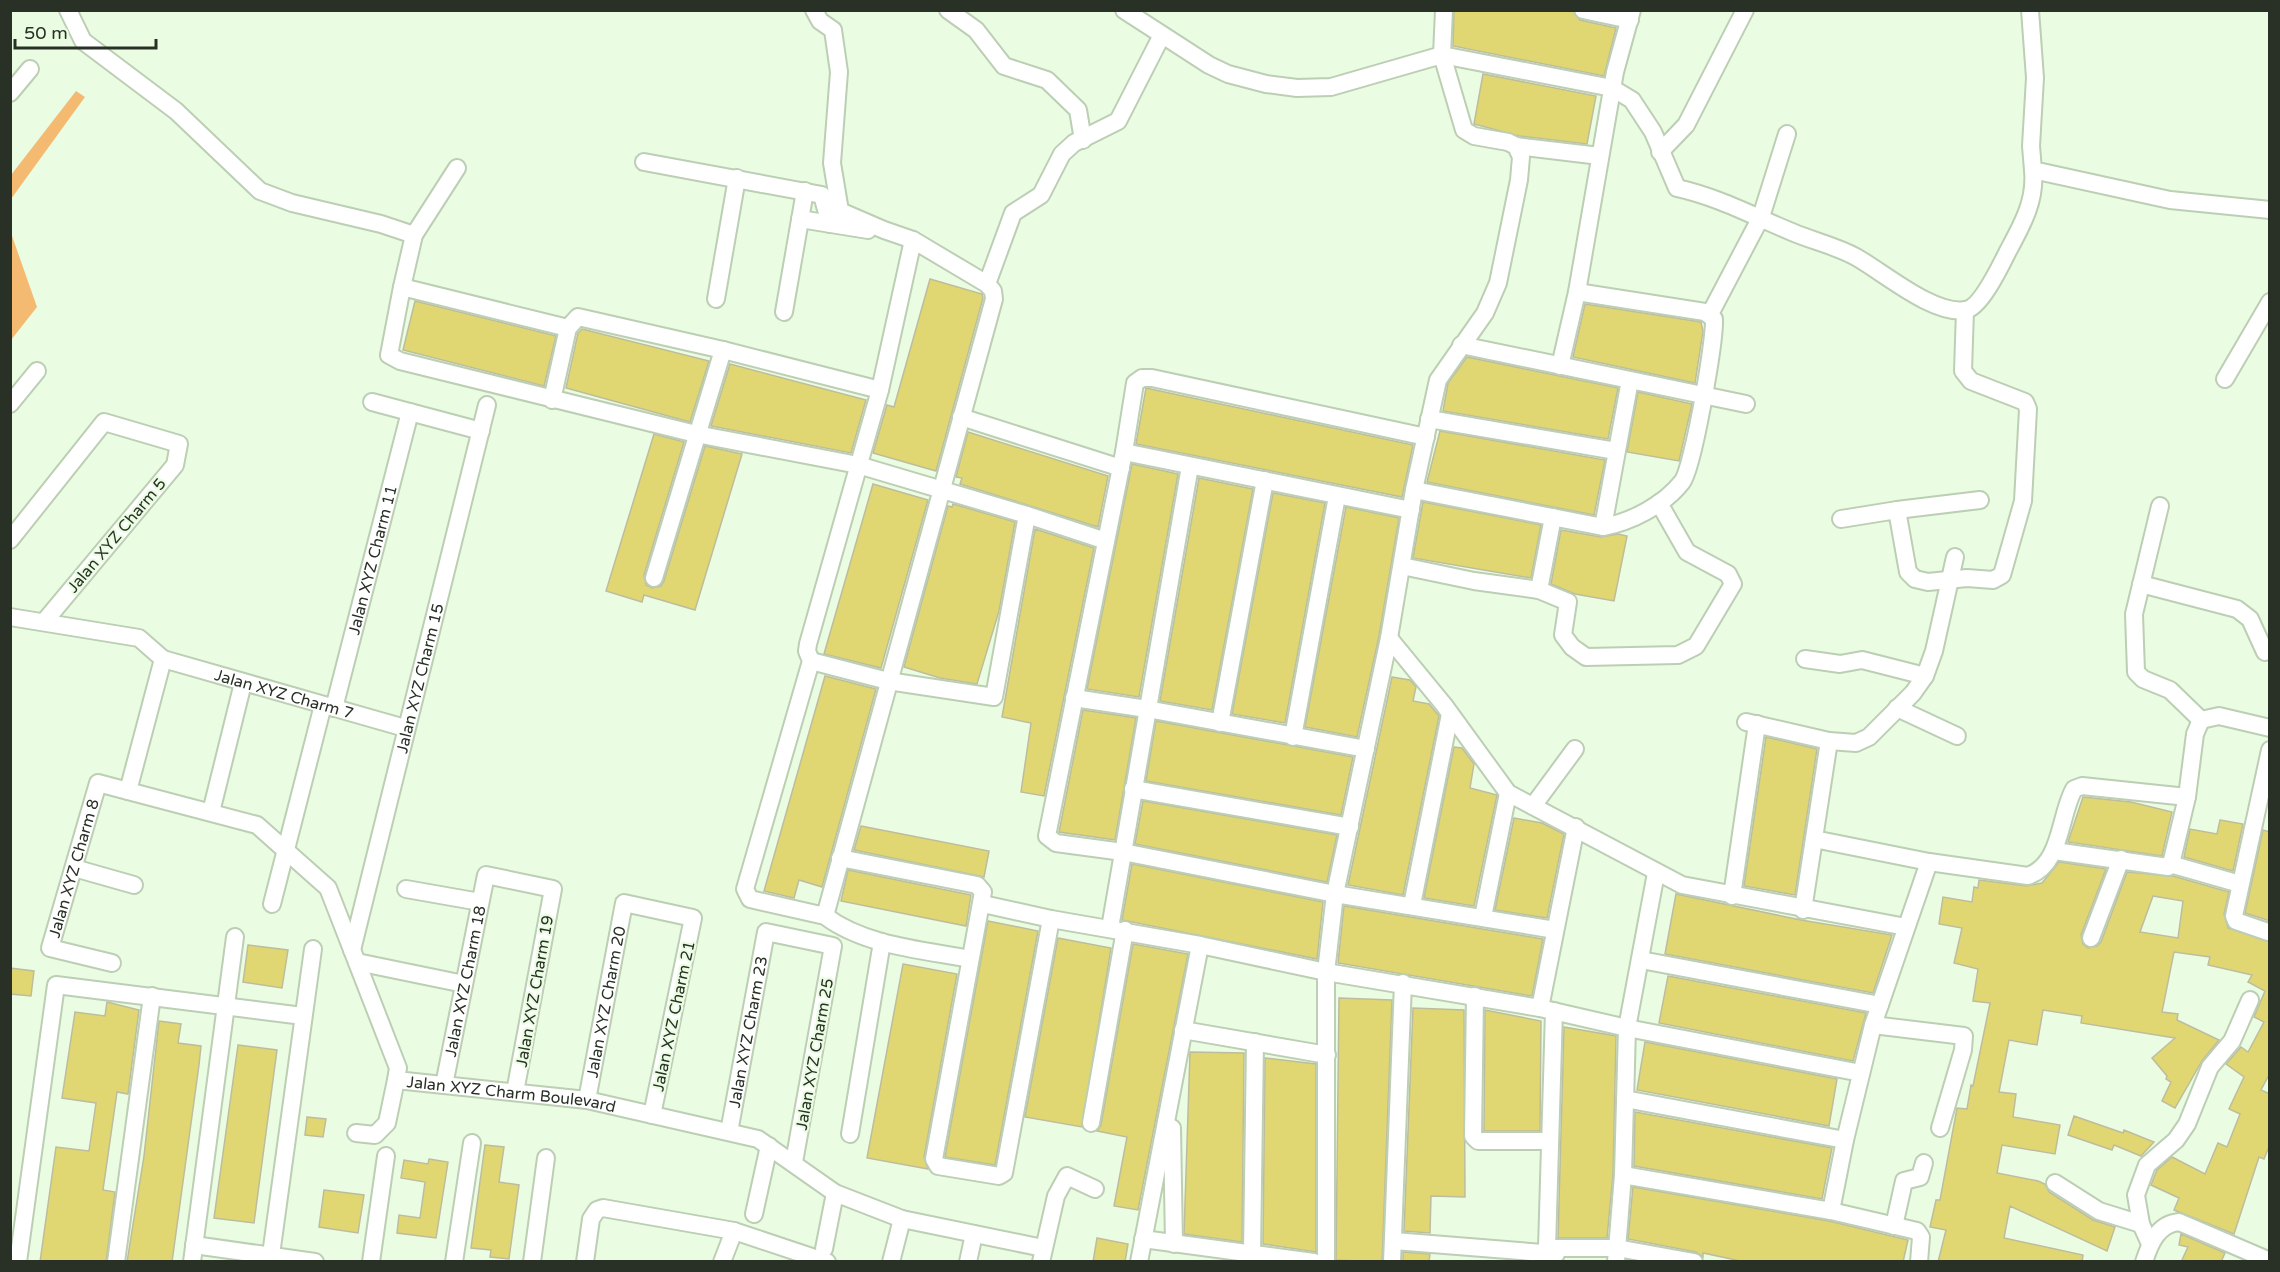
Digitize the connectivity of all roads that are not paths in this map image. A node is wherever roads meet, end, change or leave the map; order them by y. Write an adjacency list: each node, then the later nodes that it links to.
1 (68, 10): 30 (street)
2 (814, 10): 29 (street)
3 (948, 10): 16 (street)
4 (1124, 10): 10 (street)
5 (1444, 10): 11 (street)
6 (1583, 10): 9 (street)
7 (1745, 10): 18 (street)
8 (2030, 10): 22 (street)
9 (1631, 15): 13 (street)
10 (1162, 35): 11 (street); 16 (street)
11 (1442, 56): 13 (street); 17 (street)
12 (30, 69): 14 (street)
13 (1612, 88): 18 (street); 19 (street)
14 (10, 93)
15 (1787, 134): 26 (street)
16 (1083, 140): 32 (street)
17 (1516, 146): 19 (street); 41 (street)
18 (1660, 152): 26 (street)
19 (1600, 156): 34 (street)
20 (644, 162): 23 (street)
21 (457, 168): 30 (street)
22 (2033, 170): 25 (street); 37 (street)
23 (737, 178): 24 (street); 35 (street)
24 (805, 190): 27 (street); 28 (street)
25 (2270, 210)
26 (1761, 217): 37 (street); 39 (street)
27 (800, 219): 28 (street); 38 (street)
28 (830, 224): 29 (street)
29 (884, 230): 31 (street)
30 (414, 235): 33 (street)
31 (913, 240): 32 (street); 47 (street)
32 (987, 284): 55 (street)
33 (402, 287): 40 (street); 49 (street)
34 (1577, 292): 39 (street); 43 (street)
35 (716, 299)
36 (2270, 302): 45 (street)
37 (1965, 310): 82 (street)
38 (784, 312)
39 (1710, 314): 48 (street)
40 (568, 328): 42 (street); 49 (street)
41 (1461, 345): 43 (street); 56 (street)
42 (723, 350): 47 (street); 58 (street)
43 (1560, 366): 46 (street)
44 (37, 371): 51 (street)
45 (2225, 379)
46 (1630, 380): 48 (street); 60 (street)
47 (880, 390): 62 (street)
48 (1704, 394): 52 (street); 69 (street)
49 (552, 400): 58 (street)
50 (372, 402): 54 (street)
51 (10, 404)
52 (1746, 404)
53 (487, 405): 57 (street, Jalan XYZ Charm 15)
54 (410, 412): 57 (street); 96 (street, Jalan XYZ Charm 11)
55 (961, 417): 61 (street); 65 (street)
56 (1429, 419): 59 (street); 60 (street)
57 (481, 431): 102 (street, Jalan XYZ Charm 15)
58 (696, 434): 62 (street); 81 (street)
59 (1426, 437): 61 (street); 66 (street)
60 (1616, 451): 76 (street)
61 (1122, 460): 63 (street); 78 (street)
62 (858, 465): 65 (street); 91 (street)
63 (1190, 465): 64 (street); 98 (street)
64 (1265, 480): 67 (street); 101 (street)
65 (941, 489): 73 (street); 93 (street)
66 (1414, 490): 71 (street); 74 (street)
67 (1337, 496): 71 (street); 105 (street)
68 (1980, 500): 72 (street)
69 (1659, 503): 76 (street); 84 (street)
70 (2160, 506): 83 (street)
71 (1411, 510): 80 (street)
72 (1897, 510): 75 (street); 82 (street)
73 (1027, 514): 78 (street); 93 (street)
74 (1553, 517): 76 (street); 84 (street)
75 (1841, 519)
76 (1603, 527)
77 (10, 540): 86 (street, Jalan XYZ Charm 5)
78 (1106, 541): 95 (street)
79 (1955, 557): 82 (street)
80 (1402, 566): 84 (street); 87 (street)
81 (654, 578)
82 (1950, 579): 92 (street)
83 (2141, 584): 88 (street); 100 (street)
84 (1539, 590)
85 (10, 617): 86 (street)
86 (44, 622): 89 (street)
87 (1389, 638): 99 (street); 107 (street)
88 (2265, 652)
89 (163, 659): 94 (street, Jalan XYZ Charm 7); 111 (street)
90 (1805, 659): 92 (street)
91 (811, 661): 93 (street); 139 (street)
92 (1925, 676): 97 (street)
93 (888, 681): 122 (street)
94 (243, 683): 96 (street, Jalan XYZ Charm 7); 115 (street)
95 (1074, 698): 98 (street); 121 (street)
96 (329, 706): 102 (street, Jalan XYZ Charm 7); 119 (street, Jalan XYZ Charm 11)
97 (1897, 708): 104 (street); 106 (street)
98 (1147, 709): 101 (street); 110 (street)
99 (1450, 714): 112 (street); 137 (street)
100 (2201, 720): 103 (street); 113 (street)
101 (1220, 723): 105 (street)
102 (405, 728): 153 (street, Jalan XYZ Charm 15)
103 (2270, 728)
104 (1957, 736)
105 (1293, 737): 107 (street)
106 (1829, 741): 118 (street); 133 (street)
107 (1366, 749): 116 (street)
108 (1575, 749): 114 (street)
109 (2270, 750): 128 (street)
110 (1133, 789): 116 (street); 121 (street)
111 (128, 791): 115 (street, Jalan XYZ Charm Boulevard); 126 (street, Jalan XYZ Charm 8)
112 (1508, 793): 114 (street); 140 (street)
113 (2187, 797): 120 (street); 125 (street)
114 (1533, 806): 117 (street)
115 (211, 812): 119 (street, Jalan XYZ Charm Boulevard)
116 (1350, 827): 132 (street)
117 (1576, 827): 127 (street); 145 (street)
118 (1814, 839): 124 (street); 138 (street)
119 (286, 850): 135 (street, Jalan XYZ Charm 11); 153 (street, Jalan XYZ Charm Boulevard)
120 (2054, 851): 123 (street); 124 (street)
121 (1123, 852): 132 (street); 144 (street)
122 (840, 858): 136 (street); 139 (street)
123 (2121, 859): 125 (street); 148 (street)
124 (1929, 862): 143 (street)
125 (2170, 864): 128 (street)
126 (74, 868): 129 (street); 156 (street, Jalan XYZ Charm 8)
127 (1656, 873): 133 (street); 155 (street)
128 (2240, 884): 146 (street)
129 (134, 885)
130 (406, 889): 134 (street)
131 (553, 889): 134 (street, Jalan XYZ Charm 18); 175 (street, Jalan XYZ Charm 19)
132 (1335, 894): 137 (street); 157 (street)
133 (1732, 896): 138 (street)
134 (480, 902): 159 (street, Jalan XYZ Charm 18)
135 (272, 904)
136 (983, 904): 142 (street); 154 (street)
137 (1412, 905): 140 (street)
138 (1803, 910): 143 (street)
139 (825, 916): 149 (street)
140 (1483, 917): 145 (street)
141 (693, 918): 178 (street, Jalan XYZ Charm 20); 179 (street, Jalan XYZ Charm 21)
142 (1051, 919): 144 (street); 154 (street)
143 (1906, 927): 163 (street)
144 (1117, 929): 150 (street); 180 (street)
145 (1555, 930): 165 (street)
146 (2268, 932)
147 (235, 937): 164 (street)
148 (2091, 938)
149 (882, 942): 154 (street); 184 (street)
150 (1200, 945): 157 (street); 169 (street)
151 (833, 946): 182 (street, Jalan XYZ Charm 23); 191 (street, Jalan XYZ Charm 25)
152 (313, 949): 166 (street)
153 (355, 956): 159 (street); 173 (street, Jalan XYZ Charm Boulevard)
154 (970, 959)
155 (1641, 960): 163 (street); 168 (street)
156 (112, 963)
157 (1326, 972): 158 (street); 171 (street)
158 (1402, 983): 161 (street); 205 (street)
159 (464, 984): 174 (street, Jalan XYZ Charm 18)
160 (152, 996): 164 (street); 215 (street); 216 (street)
161 (1475, 996): 165 (street); 186 (street)
162 (2250, 1000): 200 (street)
163 (1880, 1005): 167 (street)
164 (226, 1006): 166 (street); 208 (street)
165 (1547, 1009): 168 (street); 186 (street)
166 (303, 1016): 213 (street)
167 (1873, 1025): 172 (street); 181 (street)
168 (1627, 1028): 172 (street); 177 (street)
169 (1183, 1030): 170 (street); 176 (street)
170 (1255, 1042): 171 (street); 209 (street)
171 (1326, 1055): 227 (street)
172 (1861, 1073): 185 (street)
173 (396, 1080): 174 (street, Jalan XYZ Charm Boulevard); 183 (street)
174 (444, 1085): 175 (street, Jalan XYZ Charm Boulevard)
175 (515, 1092): 178 (street, Jalan XYZ Charm Boulevard)
176 (1172, 1093): 204 (street); 206 (street)
177 (1625, 1099): 185 (street); 193 (street)
178 (587, 1100): 179 (street, Jalan XYZ Charm Boulevard)
179 (652, 1115): 182 (street, Jalan XYZ Charm Boulevard)
180 (1092, 1123)
181 (1940, 1128)
182 (729, 1132): 188 (street, Jalan XYZ Charm Boulevard)
183 (356, 1133)
184 (850, 1134)
185 (1845, 1140): 197 (street)
186 (1549, 1141): 212 (street)
187 (472, 1143): 219 (street)
188 (769, 1146): 191 (street, Jalan XYZ Charm Boulevard); 198 (street)
189 (386, 1156): 218 (street)
190 (546, 1158): 220 (street)
191 (794, 1162): 196 (street, Jalan XYZ Charm Boulevard)
192 (1924, 1163): 201 (street)
193 (1623, 1175): 197 (street); 212 (street)
194 (2055, 1184): 200 (street)
195 (1095, 1189): 211 (street)
196 (835, 1192): 199 (street, Jalan XYZ Charm Boulevard); 210 (street)
197 (1832, 1211): 201 (street)
198 (754, 1214)
199 (902, 1219): 203 (street, Jalan XYZ Charm Boulevard); 223 (street)
200 (2141, 1224): 207 (street)
201 (1894, 1226): 230 (street)
202 (734, 1230): 210 (street); 221 (street); 222 (street)
203 (974, 1234): 211 (street, Jalan XYZ Charm Boulevard); 224 (street)
204 (1143, 1239): 206 (street); 225 (street)
205 (1394, 1241): 212 (street); 228 (street)
206 (1174, 1244): 209 (street)
207 (2150, 1244): 214 (street); 231 (street)
208 (193, 1253): 213 (street)
209 (1252, 1253): 226 (street)
210 (825, 1255)
211 (1042, 1255)
212 (1617, 1256): 229 (street)
213 (270, 1258): 217 (street)
214 (2270, 1261)
215 (18, 1262)
216 (116, 1262)
217 (315, 1262)
218 (371, 1262)
219 (454, 1262)
220 (532, 1262)
221 (585, 1262)
222 (722, 1262)
223 (891, 1262)
224 (968, 1262)
225 (1139, 1262)
226 (1314, 1262)
227 (1326, 1262)
228 (1392, 1262)
229 (1694, 1262)
230 (1919, 1262)
231 (2144, 1262)

